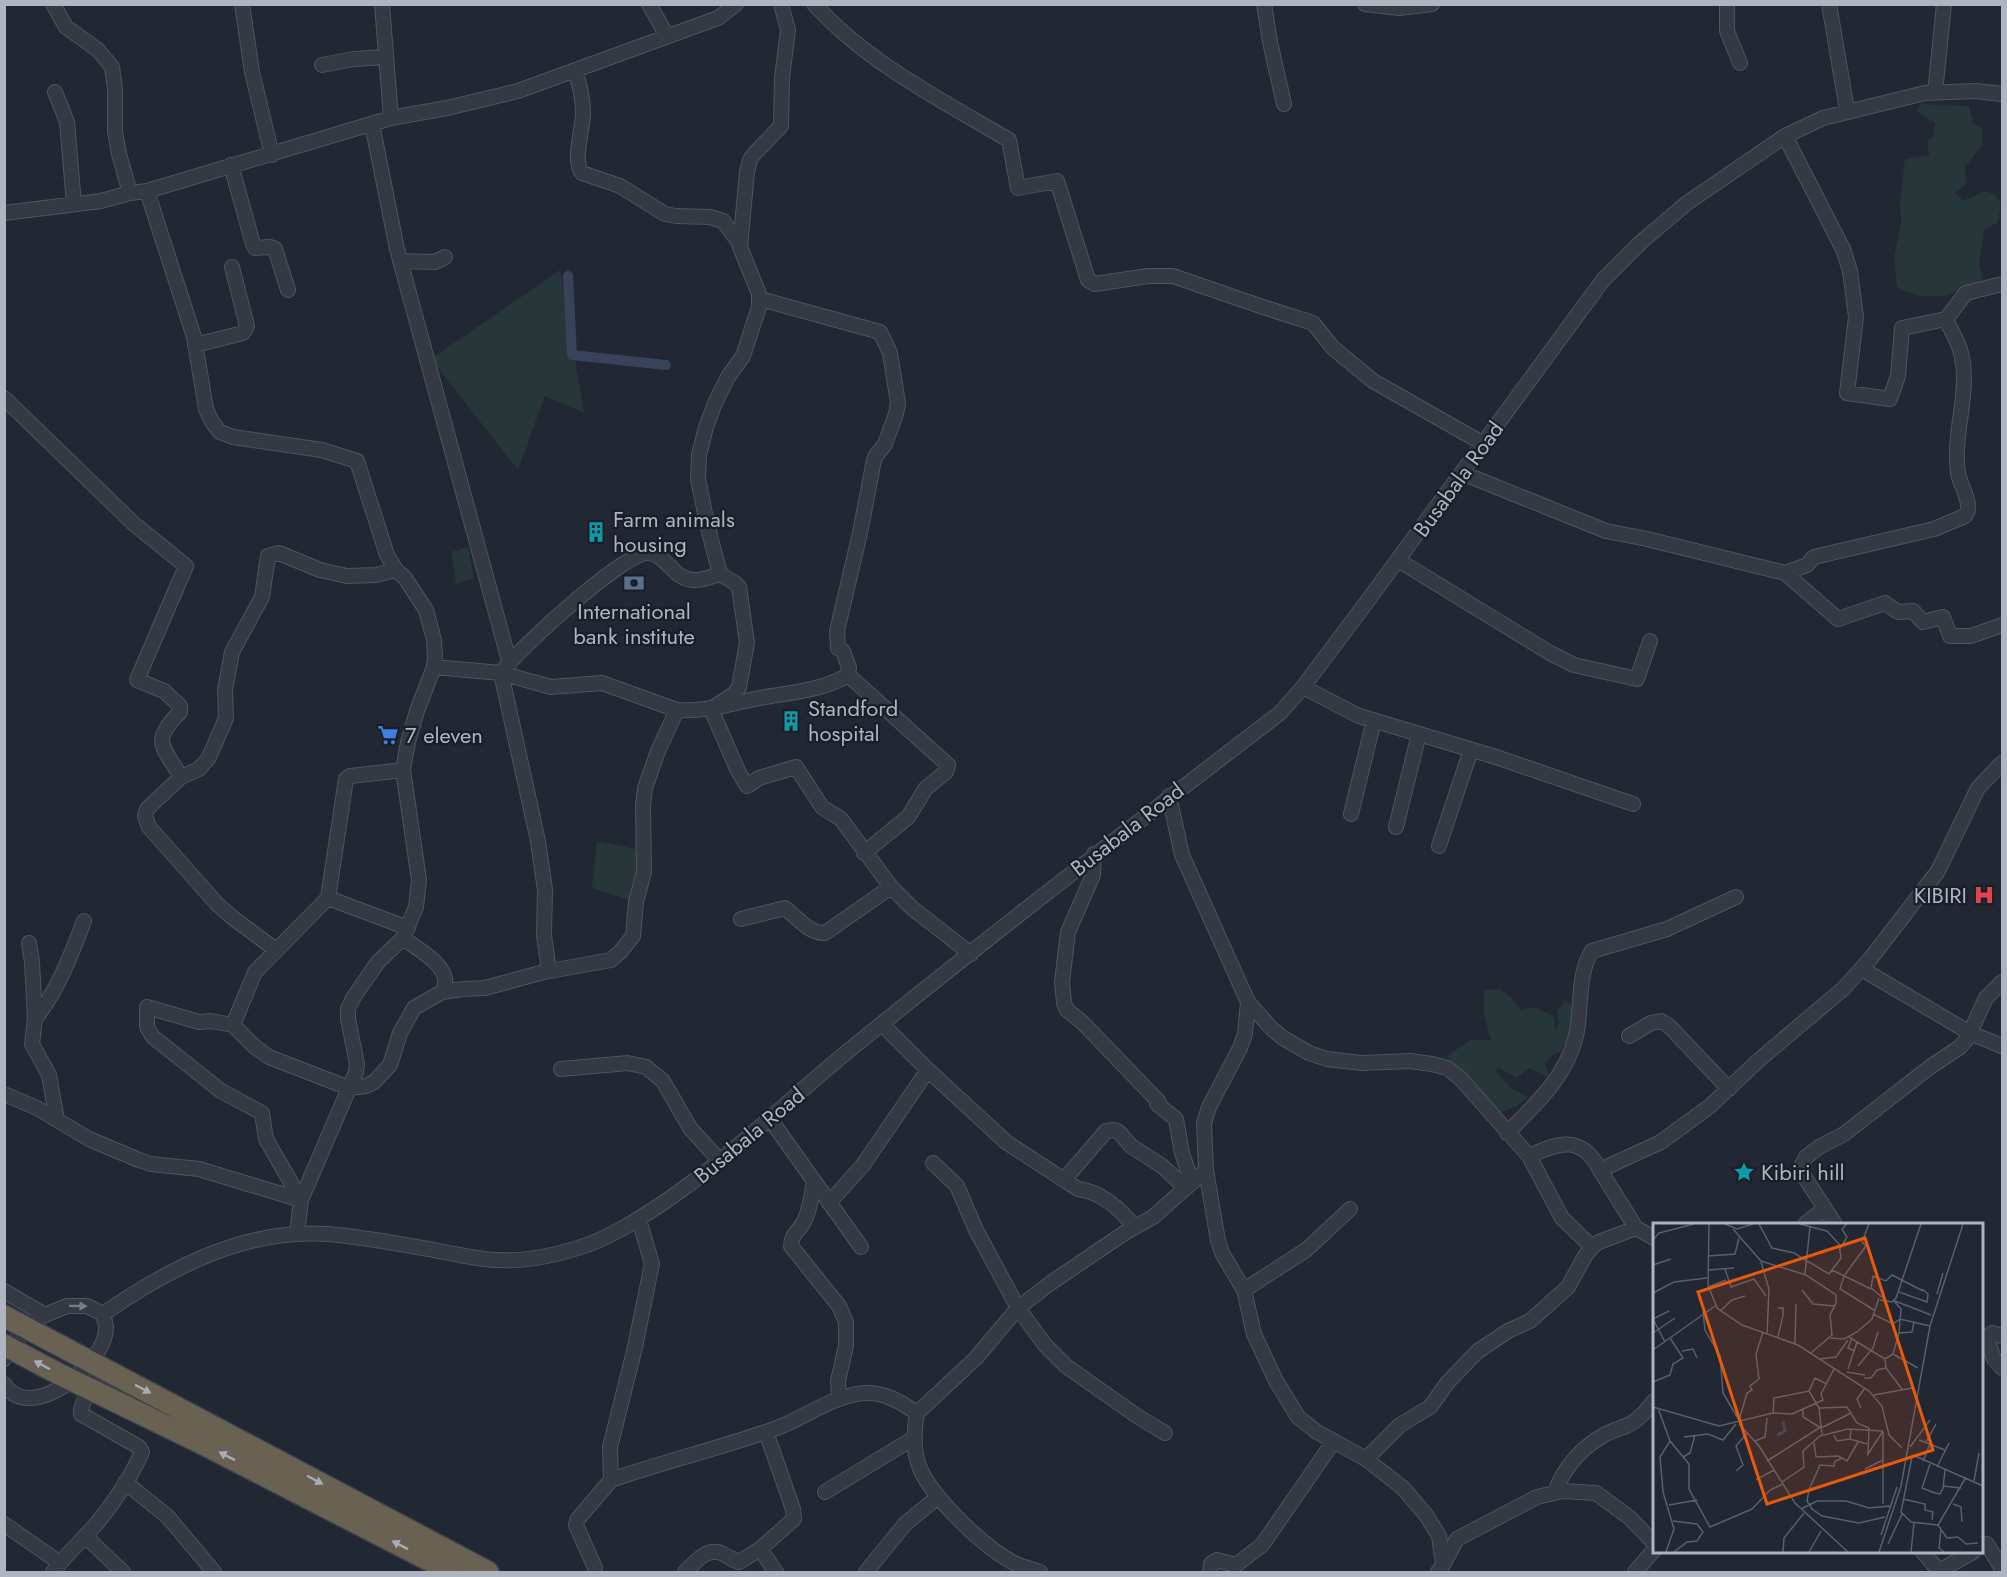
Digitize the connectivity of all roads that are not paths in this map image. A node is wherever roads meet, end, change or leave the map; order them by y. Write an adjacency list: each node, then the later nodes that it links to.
1 (53, 4): 30 (street)
2 (242, 4): 27 (street)
3 (381, 4): 15 (street)
4 (649, 4): 14 (street)
5 (736, 4): 14 (street)
6 (781, 4): 33 (street)
7 (814, 4): 43 (street)
8 (1264, 4): 22 (street)
9 (1365, 4): 10 (street)
10 (1432, 4)
11 (1727, 4): 16 (street)
12 (1829, 4): 23 (street)
13 (1944, 4): 20 (street)
14 (667, 36): 18 (street)
15 (386, 57): 17 (street); 24 (street)
16 (1740, 63)
17 (322, 65)
18 (575, 71): 24 (street); 33 (street)
19 (55, 92): 31 (street)
20 (1935, 93): 21 (street, Busabala Road); 23 (street, Busabala Road)
21 (2002, 94)
22 (1284, 104)
23 (1847, 110): 26 (street, Busabala Road)
24 (391, 118): 25 (street)
25 (372, 124): 27 (street); 35 (street)
26 (1785, 136): 40 (street); 43 (street, Busabala Road)
27 (272, 155): 28 (street)
28 (231, 165): 29 (street); 38 (street)
29 (147, 191): 30 (street); 41 (street)
30 (130, 193): 31 (street)
31 (74, 204): 32 (street)
32 (4, 213)
33 (740, 244): 39 (street)
34 (445, 258): 35 (street)
35 (400, 261): 51 (street)
36 (232, 267): 41 (street)
37 (2002, 284): 40 (street)
38 (288, 290)
39 (760, 299): 48 (street); 54 (street)
40 (1946, 319): 47 (street)
41 (195, 345): 46 (street)
42 (4, 398): 63 (street)
43 (1484, 444): 44 (street, Busabala Road)
44 (1462, 473): 45 (street, Busabala Road); 47 (street)
45 (1398, 560): 50 (street); 55 (street, Busabala Road)
46 (396, 570): 52 (street); 63 (street)
47 (1785, 573): 49 (street)
48 (720, 574): 51 (street); 56 (street)
49 (2002, 625)
50 (1650, 641)
51 (509, 662): 53 (street)
52 (434, 667): 53 (street); 62 (street)
53 (501, 673): 57 (street); 81 (street)
54 (849, 675): 56 (street); 69 (street)
55 (1303, 687): 58 (street); 64 (street, Busabala Road)
56 (711, 709): 57 (street); 69 (street)
57 (677, 710): 81 (street)
58 (1374, 720): 59 (street); 66 (street)
59 (1419, 734): 60 (street); 67 (street)
60 (1471, 750): 65 (street); 68 (street)
61 (2002, 763): 80 (street)
62 (404, 770): 73 (street); 76 (street)
63 (181, 777): 78 (street)
64 (1169, 796): 70 (street, Busabala Road); 84 (street)
65 (1633, 804)
66 (1350, 814)
67 (1396, 827)
68 (1439, 846)
69 (864, 853): 71 (street)
70 (1094, 854): 79 (street, Busabala Road); 106 (street)
71 (891, 887): 74 (street); 79 (street)
72 (1736, 897): 98 (street)
73 (328, 898): 76 (street); 78 (street)
74 (741, 919)
75 (84, 921): 85 (street)
76 (405, 933): 83 (street); 93 (street)
77 (28, 943): 85 (street)
78 (276, 950): 87 (street)
79 (971, 954): 86 (street, Busabala Road)
80 (1862, 969): 88 (street); 94 (street)
81 (549, 971): 83 (street)
82 (2002, 982): 88 (street)
83 (442, 992): 93 (street)
84 (1248, 1002): 98 (street); 102 (street)
85 (35, 1019): 97 (street)
86 (882, 1024): 92 (street); 96 (street, Busabala Road)
87 (233, 1025): 93 (street); 107 (street)
88 (1970, 1033): 90 (street); 110 (street)
89 (1629, 1036): 94 (street)
90 (2002, 1046)
91 (561, 1069): 100 (street)
92 (928, 1070): 104 (street); 108 (street)
93 (349, 1088): 107 (street)
94 (1728, 1089): 103 (street)
95 (4, 1094): 97 (street)
96 (770, 1119): 100 (street, Busabala Road); 105 (street)
97 (57, 1120): 107 (street)
98 (1507, 1133): 99 (street)
99 (1529, 1156): 103 (street); 119 (street)
100 (720, 1161): 111 (street, Busabala Road)
101 (933, 1163): 122 (street)
102 (1206, 1170): 106 (street); 120 (street)
103 (1600, 1170): 115 (street)
104 (1064, 1180): 106 (street); 114 (street)
105 (814, 1182): 108 (street); 134 (street)
106 (1189, 1186): 114 (street)
107 (301, 1200): 116 (street)
108 (829, 1203): 118 (street)
109 (1350, 1209): 120 (street)
110 (1824, 1209): 112 (street); 113 (street)
111 (639, 1219): 116 (street, Busabala Road); 142 (street)
112 (1807, 1223)
113 (1834, 1223)
114 (1135, 1227): 122 (street)
115 (1636, 1228): 117 (street); 119 (street)
116 (297, 1234): 123 (street, Busabala Road)
117 (1653, 1237)
118 (861, 1247)
119 (1592, 1247): 141 (street)
120 (1244, 1290): 140 (street)
121 (4, 1292): 124 (street)
122 (1018, 1308): 136 (street); 138 (street)
123 (103, 1314): 124 (street, one-way to 123); 130 (street)
124 (45, 1315): 126 (street)
125 (4, 1316): 126 (highway)
126 (25, 1327): 129 (street); 130 (highway)
127 (2002, 1336): 128 (street)
128 (1984, 1337): 131 (street)
129 (6, 1351): 132 (highway, one-way to 129)
130 (91, 1362): 132 (street); 164 (highway, one-way to 164)
131 (2002, 1368)
132 (81, 1385): 133 (street); 143 (street); 163 (highway, one-way to 132)
133 (6, 1390)
134 (839, 1399): 136 (street); 137 (street)
135 (1653, 1402): 145 (street)
136 (917, 1413): 139 (street)
137 (766, 1432): 142 (street); 153 (street)
138 (1165, 1433)
139 (914, 1438): 144 (street); 146 (street)
140 (1334, 1441): 141 (street); 169 (street)
141 (1366, 1459): 149 (street)
142 (610, 1480): 158 (street)
143 (125, 1482): 148 (street); 162 (street)
144 (825, 1492)
145 (1555, 1492): 150 (street); 151 (street)
146 (938, 1497): 167 (street); 168 (street)
147 (4, 1524): 157 (street)
148 (85, 1536): 157 (street); 161 (street)
149 (1439, 1536): 150 (street); 159 (street)
150 (1457, 1539): 159 (street)
151 (1653, 1542)
152 (1983, 1546): 160 (street)
153 (760, 1549): 165 (street); 166 (street)
154 (1653, 1551): 170 (street)
155 (1925, 1553): 156 (street)
156 (1970, 1553)
157 (57, 1568)
158 (596, 1568)
159 (1441, 1569)
160 (2002, 1569)
161 (123, 1572)
162 (214, 1572)
163 (452, 1572)
164 (488, 1572)
165 (685, 1572)
166 (776, 1572)
167 (866, 1572)
168 (1040, 1572)
169 (1210, 1572)
170 (1635, 1572)

